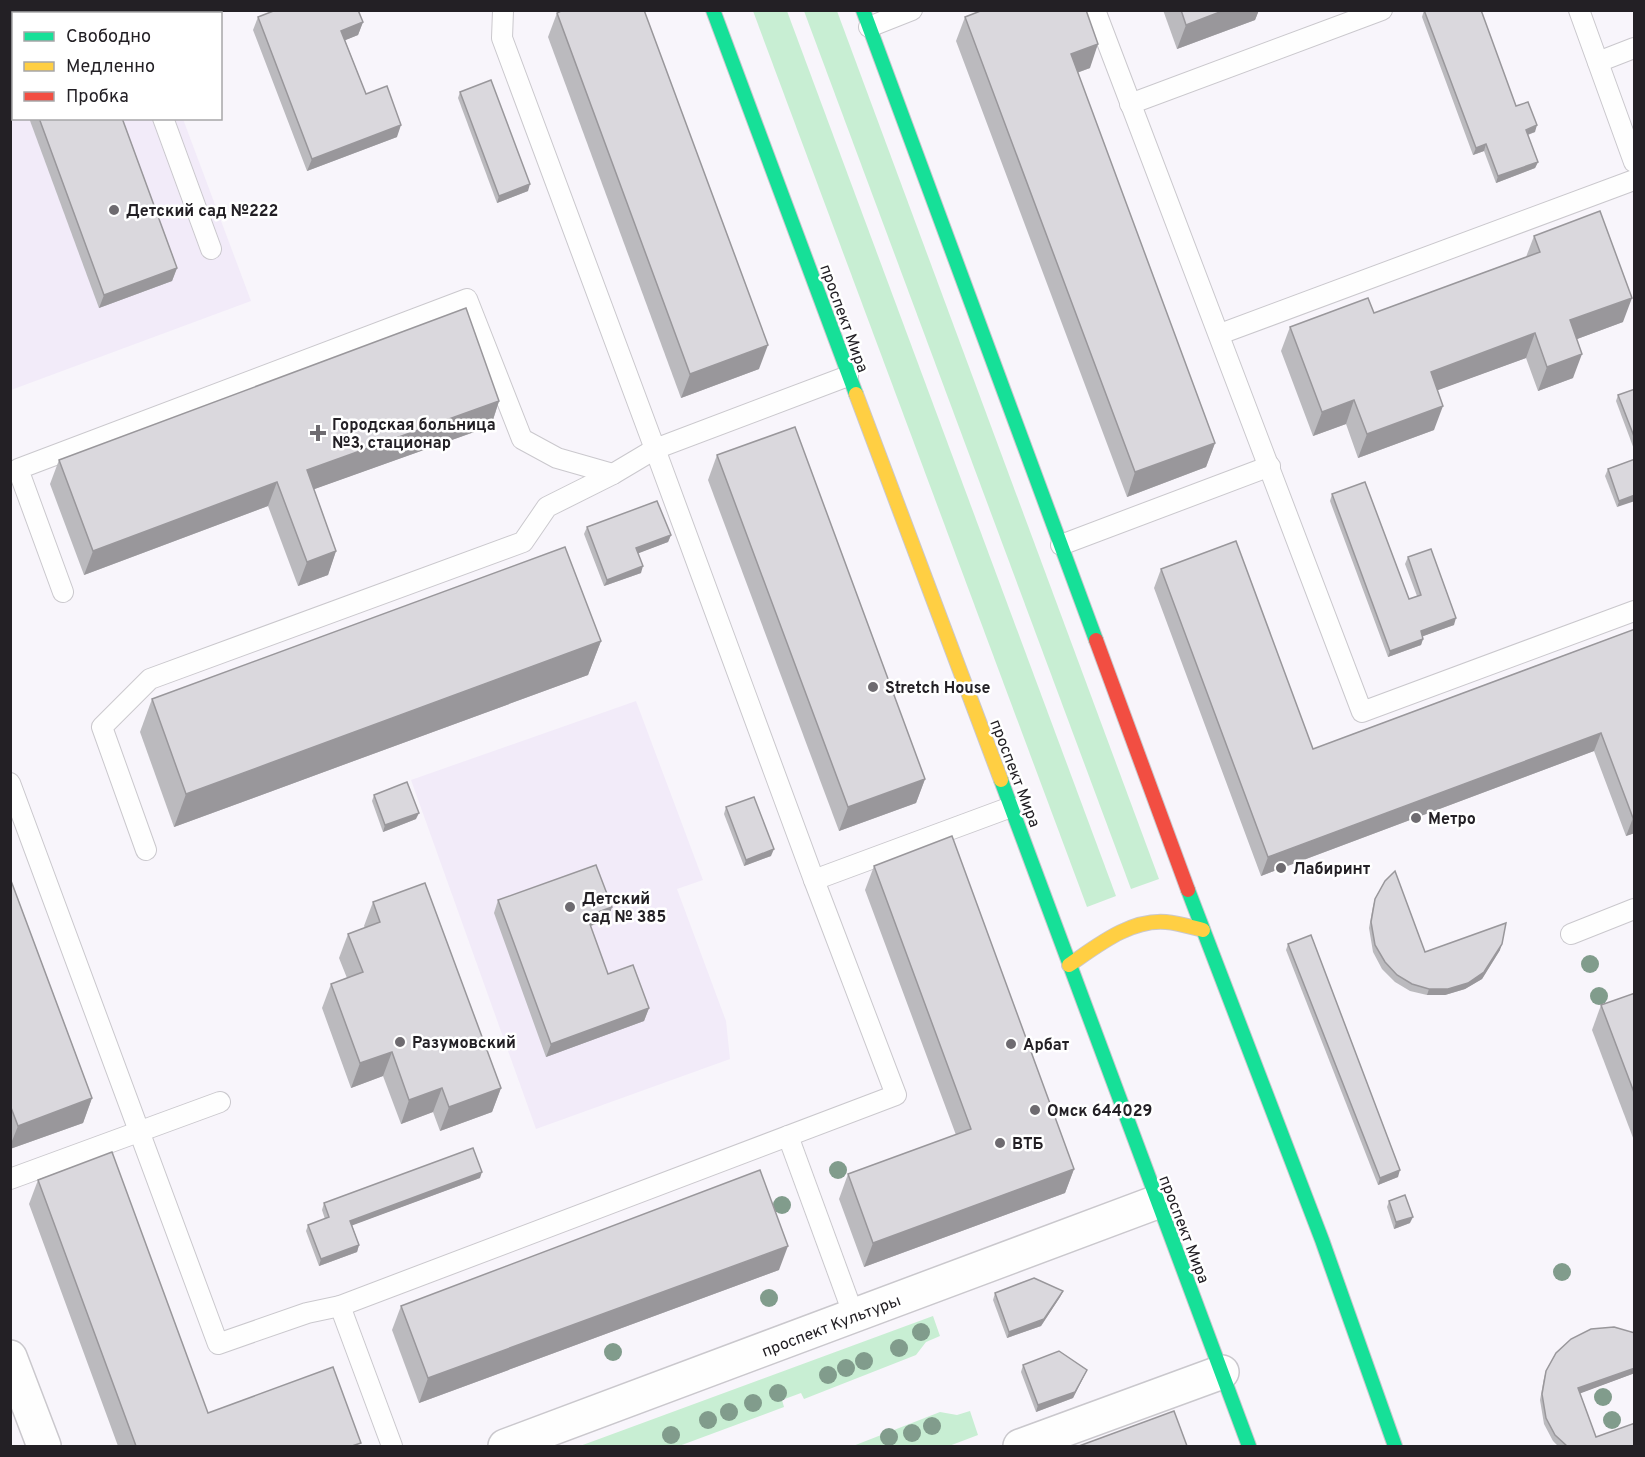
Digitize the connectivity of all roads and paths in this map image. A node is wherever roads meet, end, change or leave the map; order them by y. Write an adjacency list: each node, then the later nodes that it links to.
1 (713, 10): 16 (main road, проспект Мира)
2 (912, 10): 7 (lane)
3 (1095, 10): 10 (lane)
4 (1382, 10): 10 (lane)
5 (1579, 10): 9 (lane)
6 (504, 11): 17 (lane)
7 (866, 19): 20 (main road)
8 (1635, 48): 9 (lane)
9 (1598, 62): 12 (lane)
10 (1130, 104): 15 (lane)
11 (164, 120): 14 (lane)
12 (1635, 162)
13 (1635, 180): 15 (lane)
14 (211, 249)
15 (1220, 334): 18 (lane)
16 (848, 376): 17 (lane); 24 (main road, проспект Мира)
17 (655, 449): 19 (lane); 26 (lane)
18 (1270, 466): 20 (lane); 22 (lane)
19 (613, 474): 21 (lane); 25 (lane)
20 (1061, 545): 28 (main road)
21 (63, 592)
22 (1635, 611)
23 (10, 783): 32 (lane)
24 (1011, 807): 26 (lane); 30 (main road, проспект Мира)
25 (146, 850)
26 (814, 880): 33 (lane)
27 (1635, 909): 29 (lane)
28 (1203, 930): 30 (main road); 45 (main road)
29 (1571, 934)
30 (1069, 965): 35 (main road, проспект Мира)
31 (220, 1102): 32 (lane)
32 (140, 1131): 34 (lane); 36 (lane)
33 (788, 1136): 36 (lane); 37 (lane)
34 (10, 1179)
35 (1157, 1203): 37 (street, проспект Культуры); 39 (main road, проспект Мира)
36 (340, 1306): 41 (lane)
37 (854, 1316): 42 (street, проспект Культуры)
38 (10, 1358): 40 (street)
39 (1222, 1372): 43 (street); 44 (main road, проспект Мира)
40 (44, 1446)
41 (392, 1446)
42 (505, 1446)
43 (1020, 1446)
44 (1249, 1446)
45 (1395, 1446)

